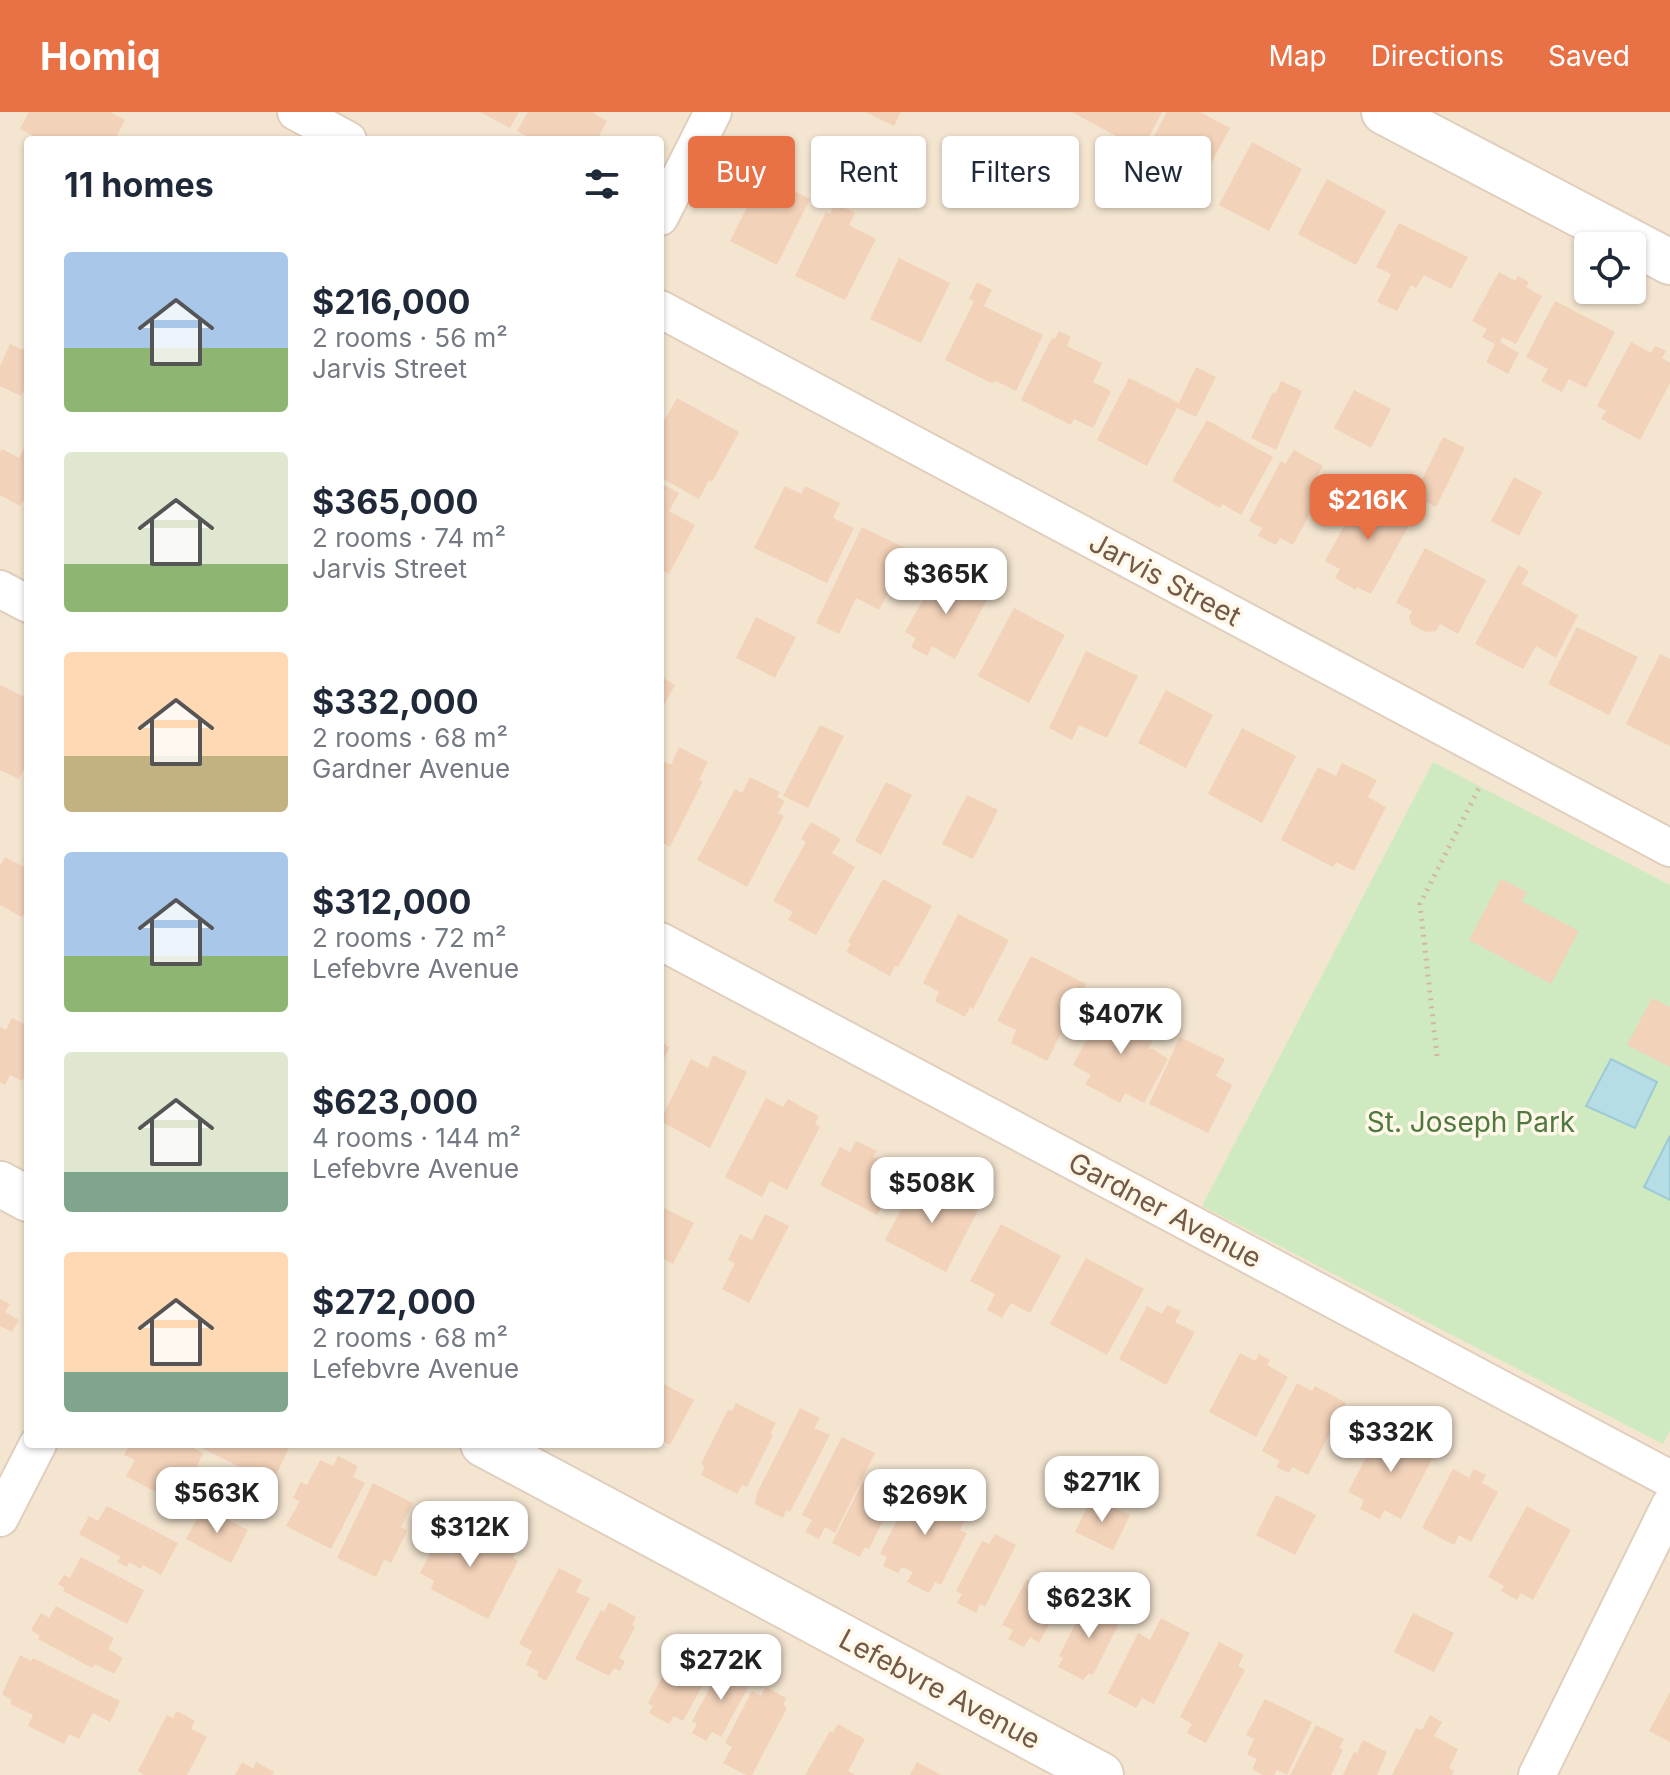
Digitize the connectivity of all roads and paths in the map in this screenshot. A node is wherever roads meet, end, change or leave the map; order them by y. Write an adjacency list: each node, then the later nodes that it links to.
1 (296, 112): 4 (street)
2 (713, 112): 5 (street)
3 (1384, 112): 6 (street)
4 (341, 136)
5 (664, 209)
6 (1670, 262)
7 (664, 311): 10 (street, Jarvis Street)
8 (0, 589): 9 (street)
9 (24, 602)
10 (1495, 755): 11 (street, Jarvis Street); 13 (path)
11 (1670, 848)
12 (664, 943): 18 (street, Gardner Avenue)
13 (1437, 1056)
14 (0, 1184): 15 (street)
15 (24, 1197)
16 (36, 1448): 20 (street)
17 (490, 1448): 21 (street, Lefebvre Avenue)
18 (1670, 1479)
19 (1670, 1505): 22 (street)
20 (0, 1518)
21 (1101, 1775)
22 (1537, 1775)

